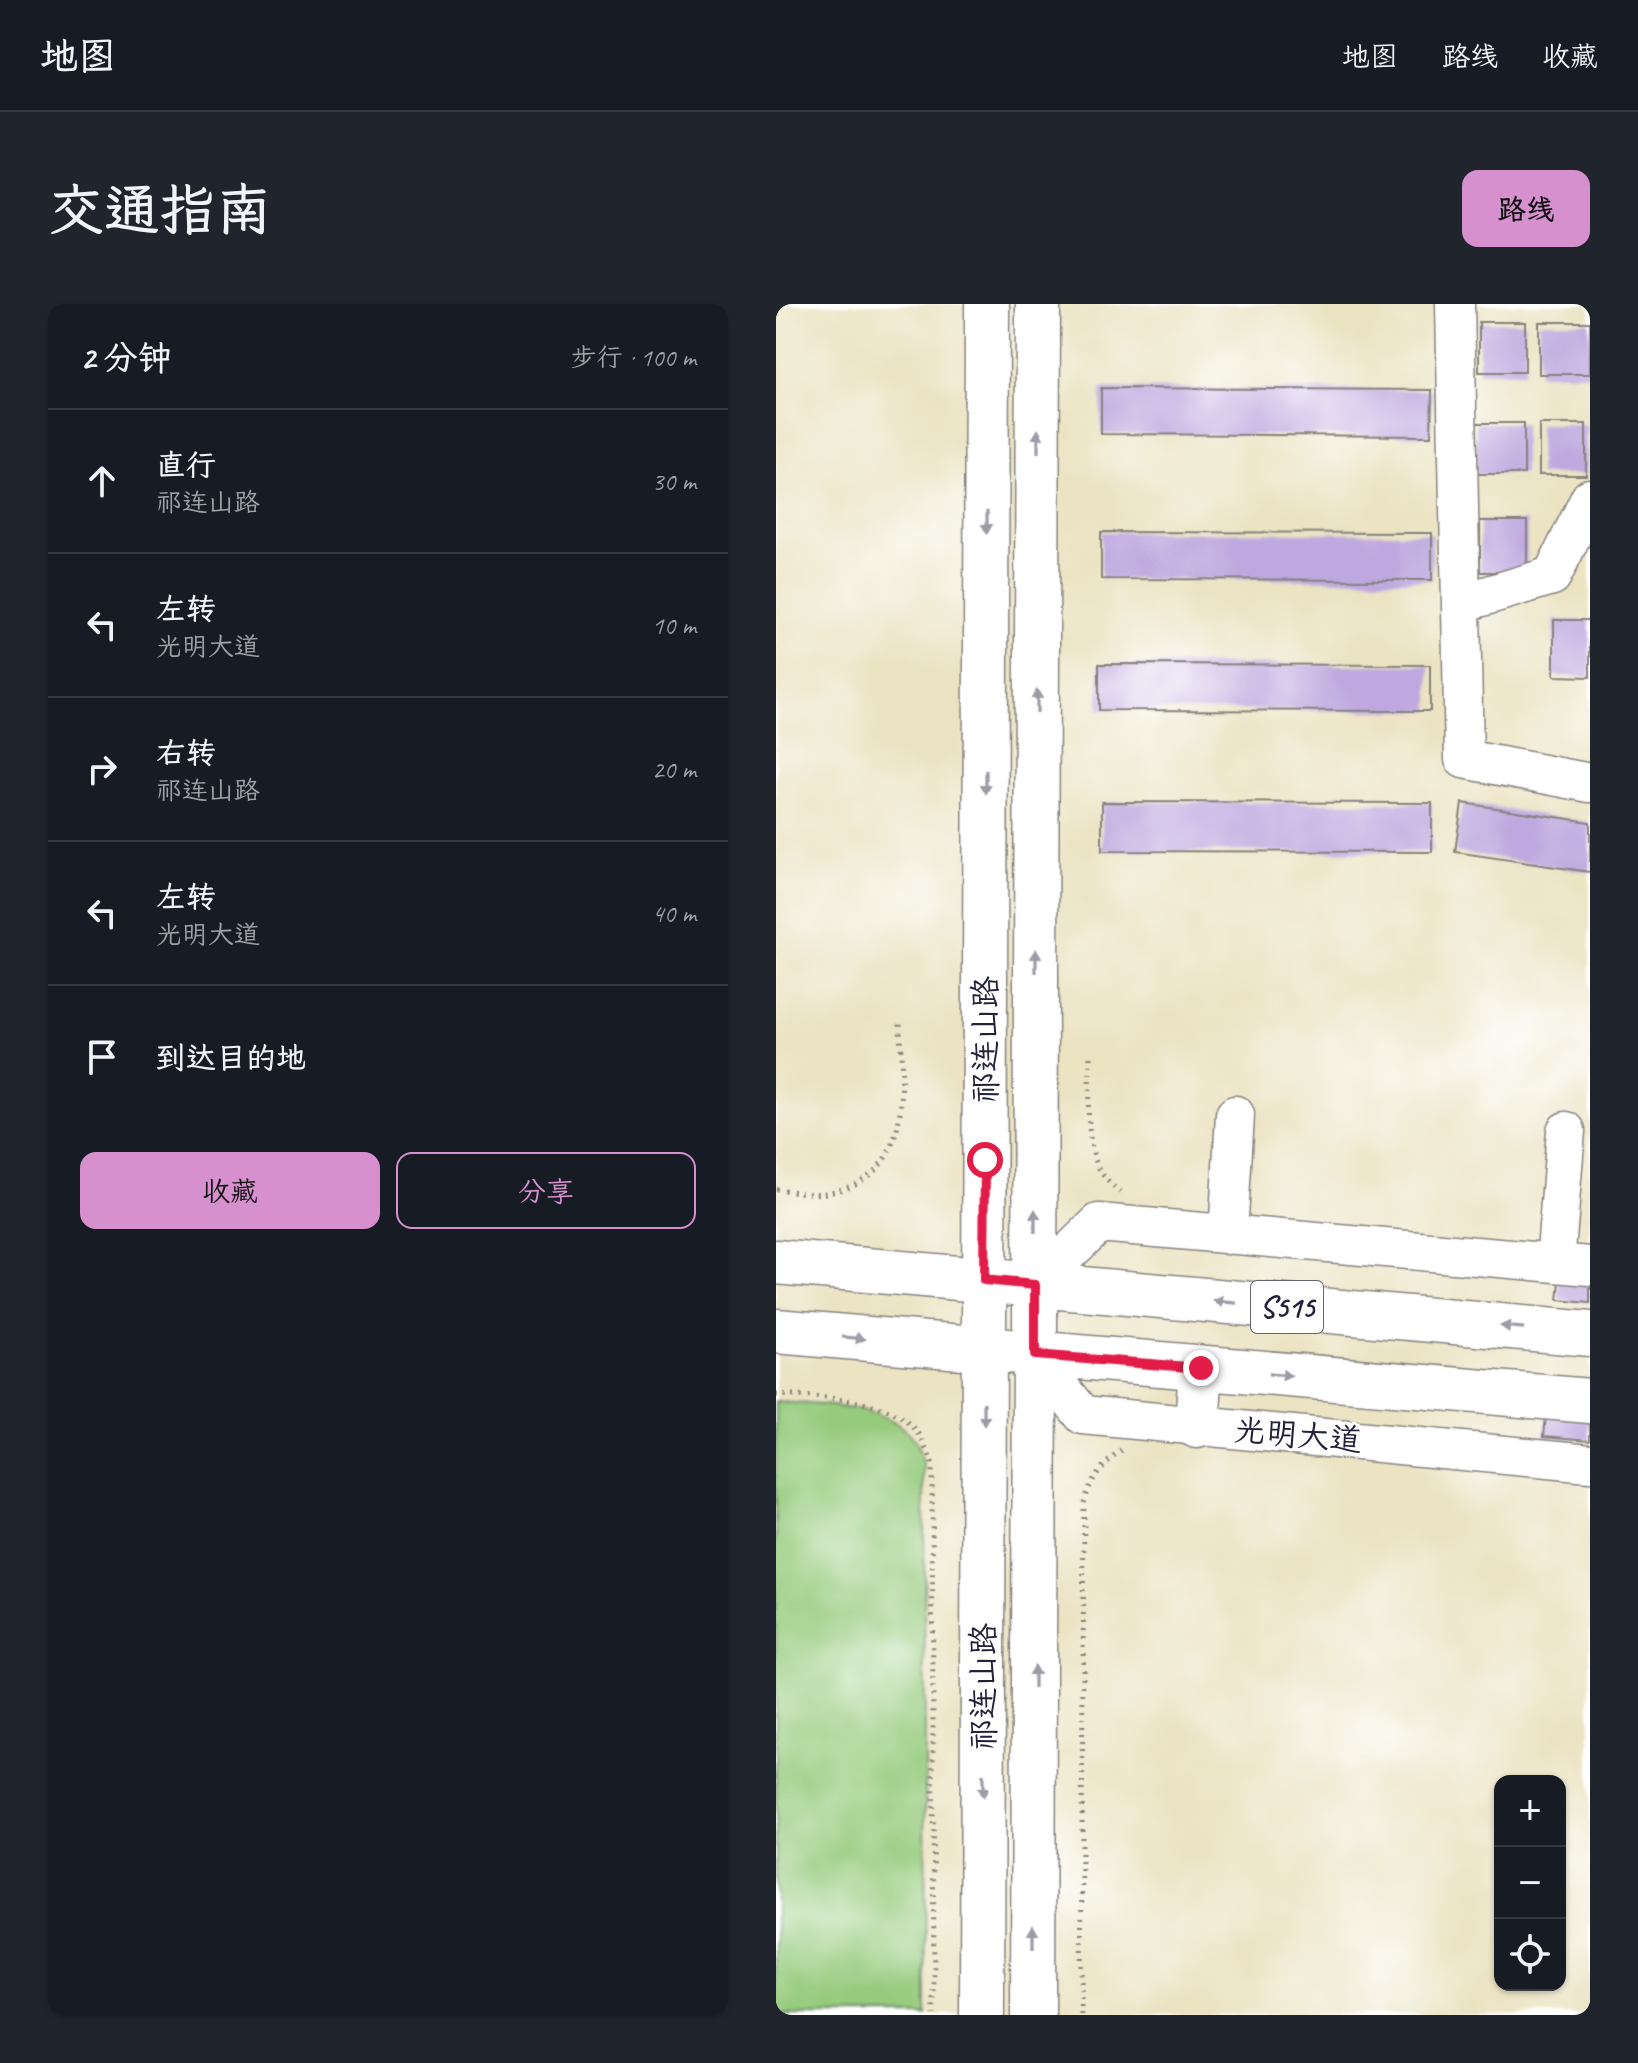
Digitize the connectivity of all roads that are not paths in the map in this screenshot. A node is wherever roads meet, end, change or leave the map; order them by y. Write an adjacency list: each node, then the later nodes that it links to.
1 (987, 304): 12 (main road, 祁连山路, one-way to 12)
2 (1038, 304): 13 (main road, 祁连山路, one-way to 2)
3 (1455, 304): 5 (street)
4 (1590, 498): 5 (street)
5 (1462, 603): 6 (street)
6 (1590, 783)
7 (1235, 1115): 9 (street)
8 (1566, 1131): 11 (street)
9 (1228, 1235): 11 (street, S515); 13 (street, S515)
10 (776, 1262): 12 (main road, S515)
11 (1573, 1264)
12 (984, 1280): 13 (main road, S515); 16 (main road, 祁连山路)
13 (1035, 1285): 15 (main road, S515, one-way to 13); 17 (main road, 祁连山路)
14 (776, 1331): 16 (main road, 光明大道 / S515, one-way to 16)
15 (1590, 1334)
16 (984, 1351): 17 (main road, 光明大道 / S515); 22 (main road, 祁连山路, one-way to 22)
17 (1035, 1355): 18 (main road, 光明大道 / S515); 20 (street, 光明大道); 23 (main road, 祁连山路, one-way to 17)
18 (1201, 1368): 19 (main road, 光明大道 / S515, one-way to 19); 20 (main road)
19 (1590, 1401)
20 (1197, 1426): 21 (street, 光明大道)
21 (1590, 1463)
22 (982, 2015)
23 (1033, 2015)

